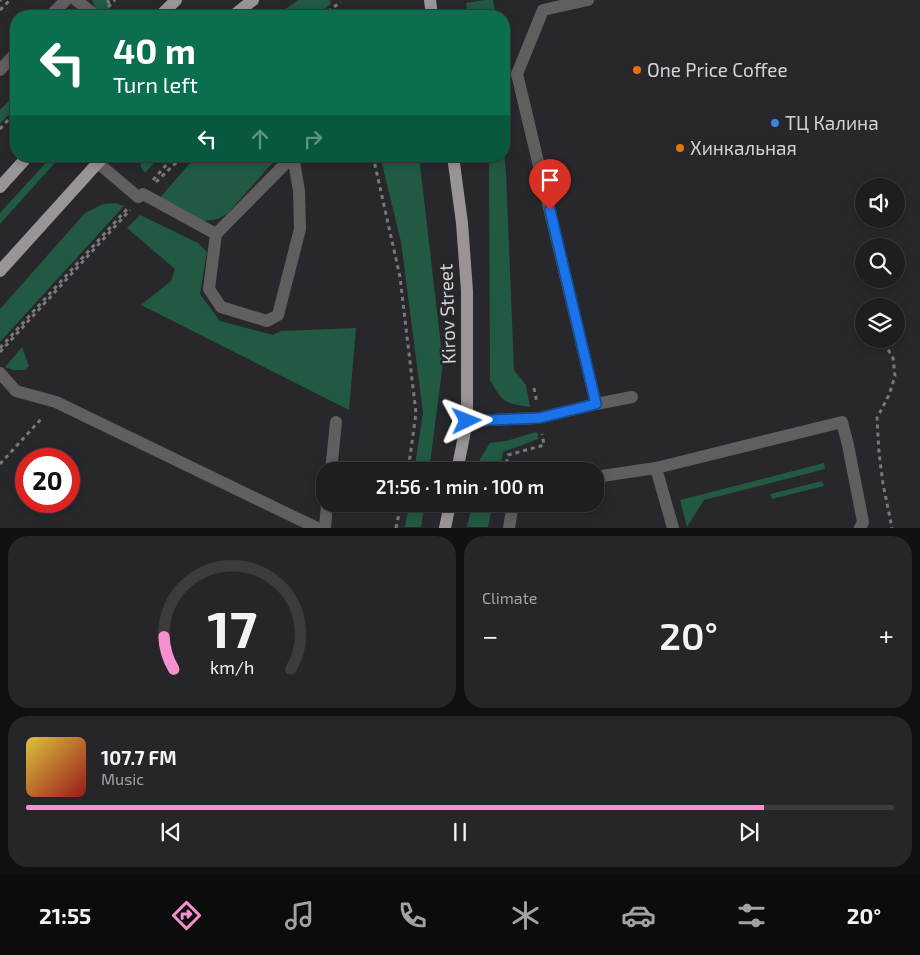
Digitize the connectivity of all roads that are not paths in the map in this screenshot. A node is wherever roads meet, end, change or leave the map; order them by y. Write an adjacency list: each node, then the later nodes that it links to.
1 (66, 0): 6 (lane)
2 (76, 0): 7 (lane)
3 (176, 0): 8 (main road)
4 (253, 0): 9 (main road)
5 (588, 0): 23 (lane)
6 (56, 10)
7 (88, 10)
8 (166, 10)
9 (240, 10)
10 (10, 59): 11 (lane)
11 (0, 70)
12 (23, 162): 18 (main road)
13 (98, 162): 20 (main road)
14 (104, 162): 19 (lane)
15 (288, 162): 19 (lane)
16 (295, 162): 19 (lane)
17 (454, 162): 24 (main road, Kirov Street)
18 (0, 187)
19 (216, 234)
20 (0, 271)
21 (0, 373): 33 (lane)
22 (632, 396): 23 (lane)
23 (596, 404): 24 (lane)
24 (467, 421): 27 (main road, Kirov Street)
25 (336, 422): 26 (lane)
26 (331, 462)
27 (459, 462)
28 (656, 468): 29 (lane); 37 (lane); 38 (lane)
29 (604, 476)
30 (326, 512): 34 (lane)
31 (448, 512): 35 (main road)
32 (512, 512): 36 (lane)
33 (317, 528)
34 (325, 528)
35 (445, 528)
36 (509, 528)
37 (673, 528)
38 (860, 528)

